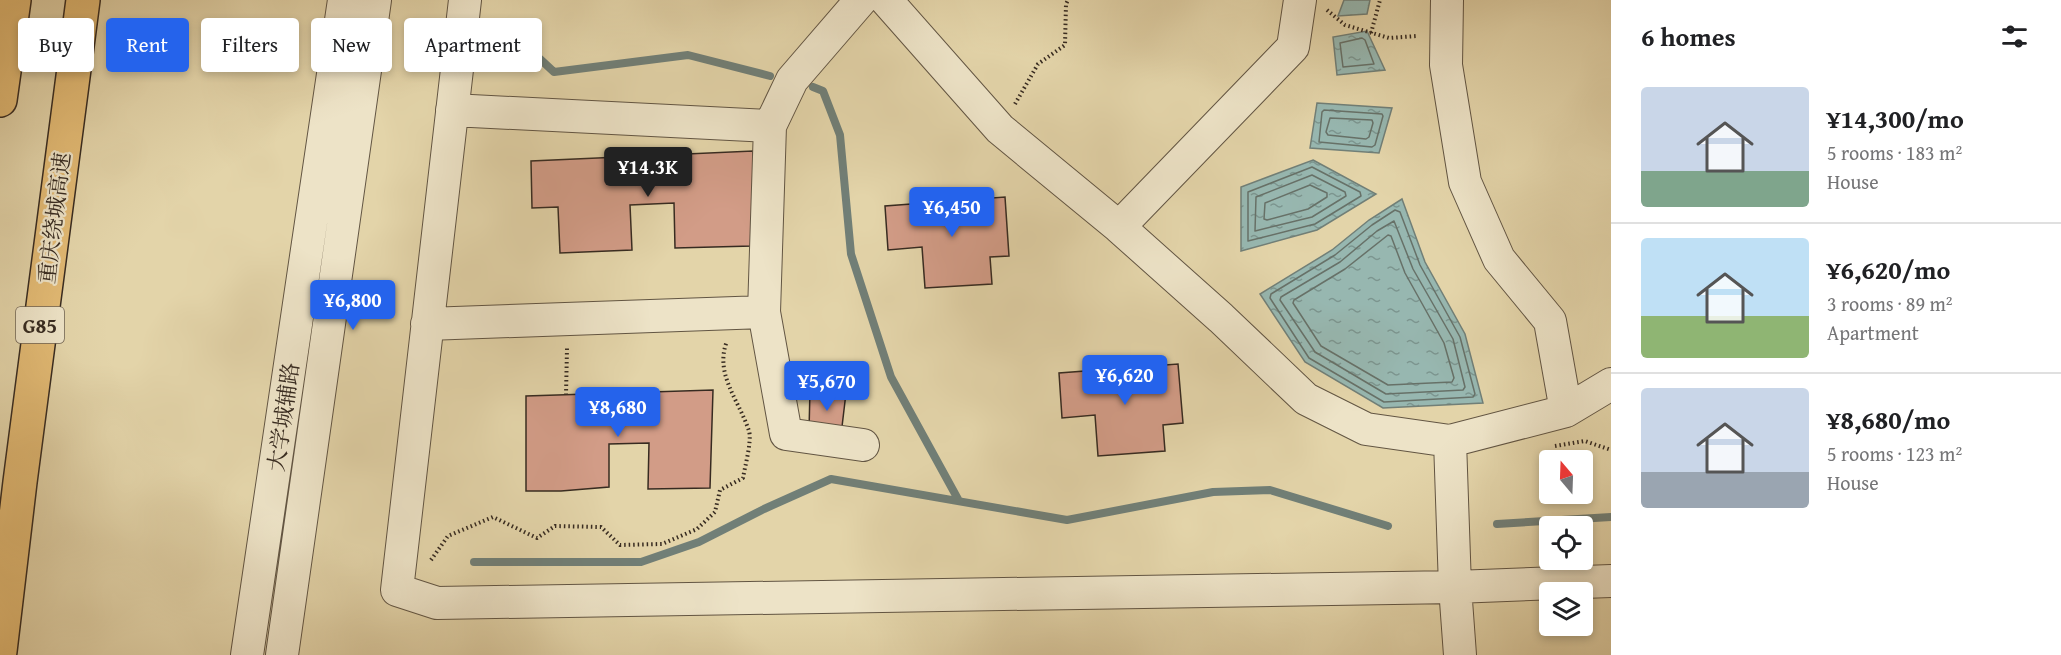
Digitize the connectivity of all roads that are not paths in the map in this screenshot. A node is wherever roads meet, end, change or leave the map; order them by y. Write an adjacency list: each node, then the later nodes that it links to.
1 (14, 0): 10 (highway)
2 (83, 0): 22 (highway, 重庆绕城高速 / G85)
3 (344, 0): 23 (street, 大学城辅路)
4 (375, 0): 24 (street, 大学城辅路)
5 (465, 0): 11 (street)
6 (861, 0): 12 (street)
7 (886, 0): 13 (street)
8 (1447, 0): 17 (street)
9 (1311, 3): 13 (street)
10 (0, 100)
11 (452, 110): 12 (street); 15 (street)
12 (770, 126): 14 (street)
13 (1119, 227): 18 (street)
14 (751, 312): 15 (street); 19 (street)
15 (427, 324): 21 (street)
16 (1611, 384): 17 (street)
17 (1566, 411): 18 (street)
18 (1450, 441): 21 (street)
19 (863, 446)
20 (1611, 581): 21 (street)
21 (1455, 586): 25 (street)
22 (0, 651)
23 (247, 655)
24 (282, 655)
25 (1460, 655)

